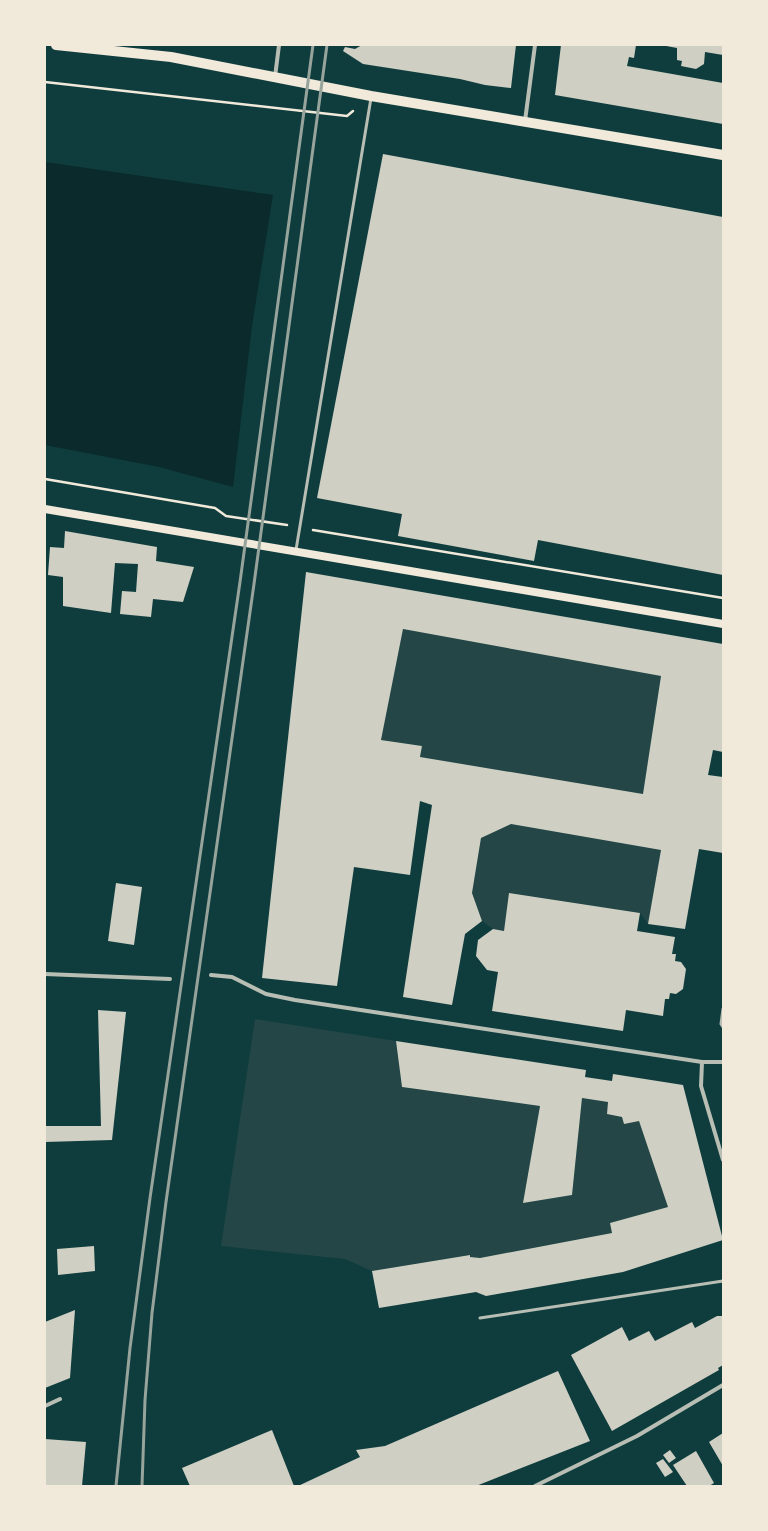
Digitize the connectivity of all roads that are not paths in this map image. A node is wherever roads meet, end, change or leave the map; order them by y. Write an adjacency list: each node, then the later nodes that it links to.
1 (56, 45): 4 (main road)
2 (279, 45): 4 (street)
3 (535, 45): 6 (street)
4 (275, 77): 5 (main road)
5 (372, 96): 6 (main road); 9 (lane)
6 (525, 121): 7 (main road)
7 (723, 155)
8 (45, 509): 9 (main road)
9 (296, 552): 10 (main road)
10 (723, 624)
11 (45, 974): 13 (street)
12 (211, 975): 16 (street)
13 (170, 979)
14 (723, 1009): 15 (lane)
15 (723, 1027)
16 (702, 1062): 17 (street); 18 (street)
17 (723, 1062)
18 (723, 1160)
19 (723, 1281): 20 (lane)
20 (480, 1318)
21 (723, 1385): 24 (street)
22 (60, 1399): 23 (street)
23 (45, 1406)
24 (534, 1486)

